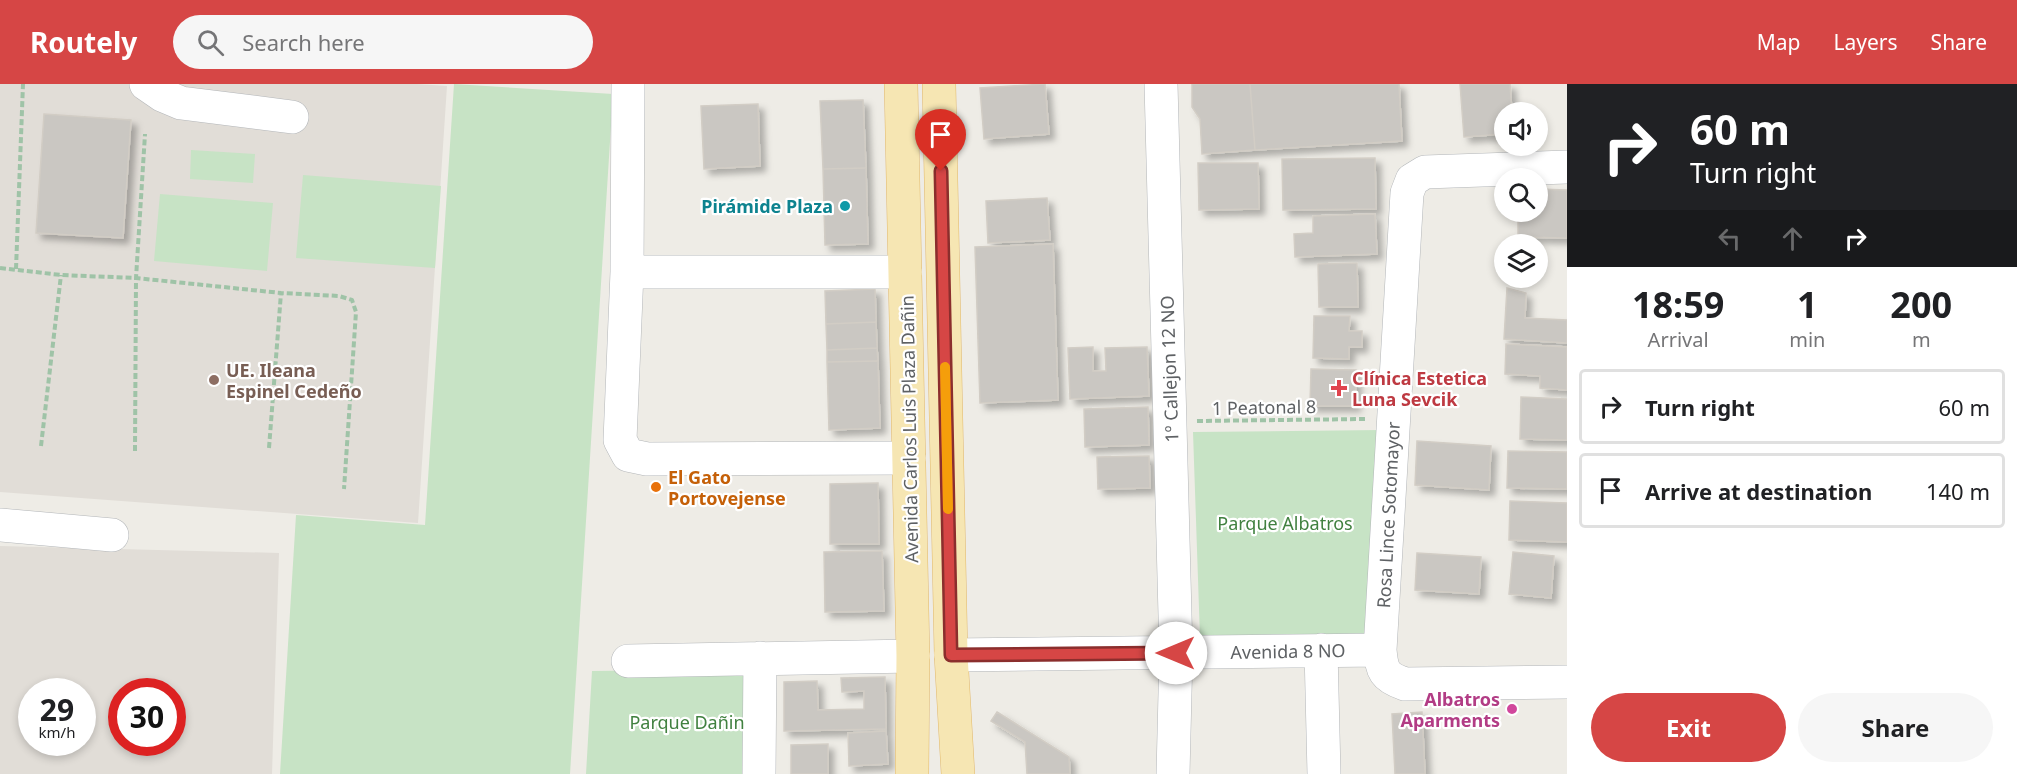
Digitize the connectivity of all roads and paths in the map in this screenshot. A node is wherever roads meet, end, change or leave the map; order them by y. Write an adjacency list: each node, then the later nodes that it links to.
1 (23, 84): 11 (path)
2 (146, 84): 7 (street)
3 (628, 84): 12 (street)
4 (901, 84): 13 (main road, Avenida Carlos Luis Plaza Dañin)
5 (939, 84): 29 (main road, Avenida Carlos Luis Plaza Dañin)
6 (1161, 84): 18 (street, 1º Callejon 12 NO)
7 (292, 117)
8 (145, 134): 15 (path)
9 (1567, 167): 17 (street, Rosa Lince Sotomayor)
10 (0, 268): 11 (path)
11 (16, 269): 14 (path)
12 (627, 272): 13 (street); 22 (street)
13 (905, 272): 22 (main road, Avenida Carlos Luis Plaza Dañin)
14 (61, 275): 15 (path); 19 (path)
15 (135, 278): 16 (path); 21 (path)
16 (281, 293): 20 (path); 23 (path)
17 (1394, 419): 18 (path, 1 Peatonal 8); 27 (street, Rosa Lince Sotomayor)
18 (1170, 421): 28 (street, 1º Callejon 12 NO)
19 (41, 446)
20 (269, 448)
21 (135, 451)
22 (909, 458): 30 (main road, Avenida Carlos Luis Plaza Dañin)
23 (344, 489)
24 (0, 525): 25 (street)
25 (112, 536)
26 (1321, 650): 27 (street, Avenida 8 NO); 28 (street, Avenida 8 NO); 38 (street)
27 (1380, 650): 33 (street)
28 (1176, 653): 29 (street, Avenida 8 NO); 37 (street, 1º Callejon 12 NO)
29 (951, 655): 36 (main road, Avenida Carlos Luis Plaza Dañin)
30 (914, 656): 31 (street); 34 (main road, Avenida Carlos Luis Plaza Dañin)
31 (759, 658): 32 (street); 35 (street)
32 (628, 661)
33 (1567, 682)
34 (913, 770)
35 (759, 774)
36 (958, 774)
37 (1173, 774)
38 (1324, 774)

